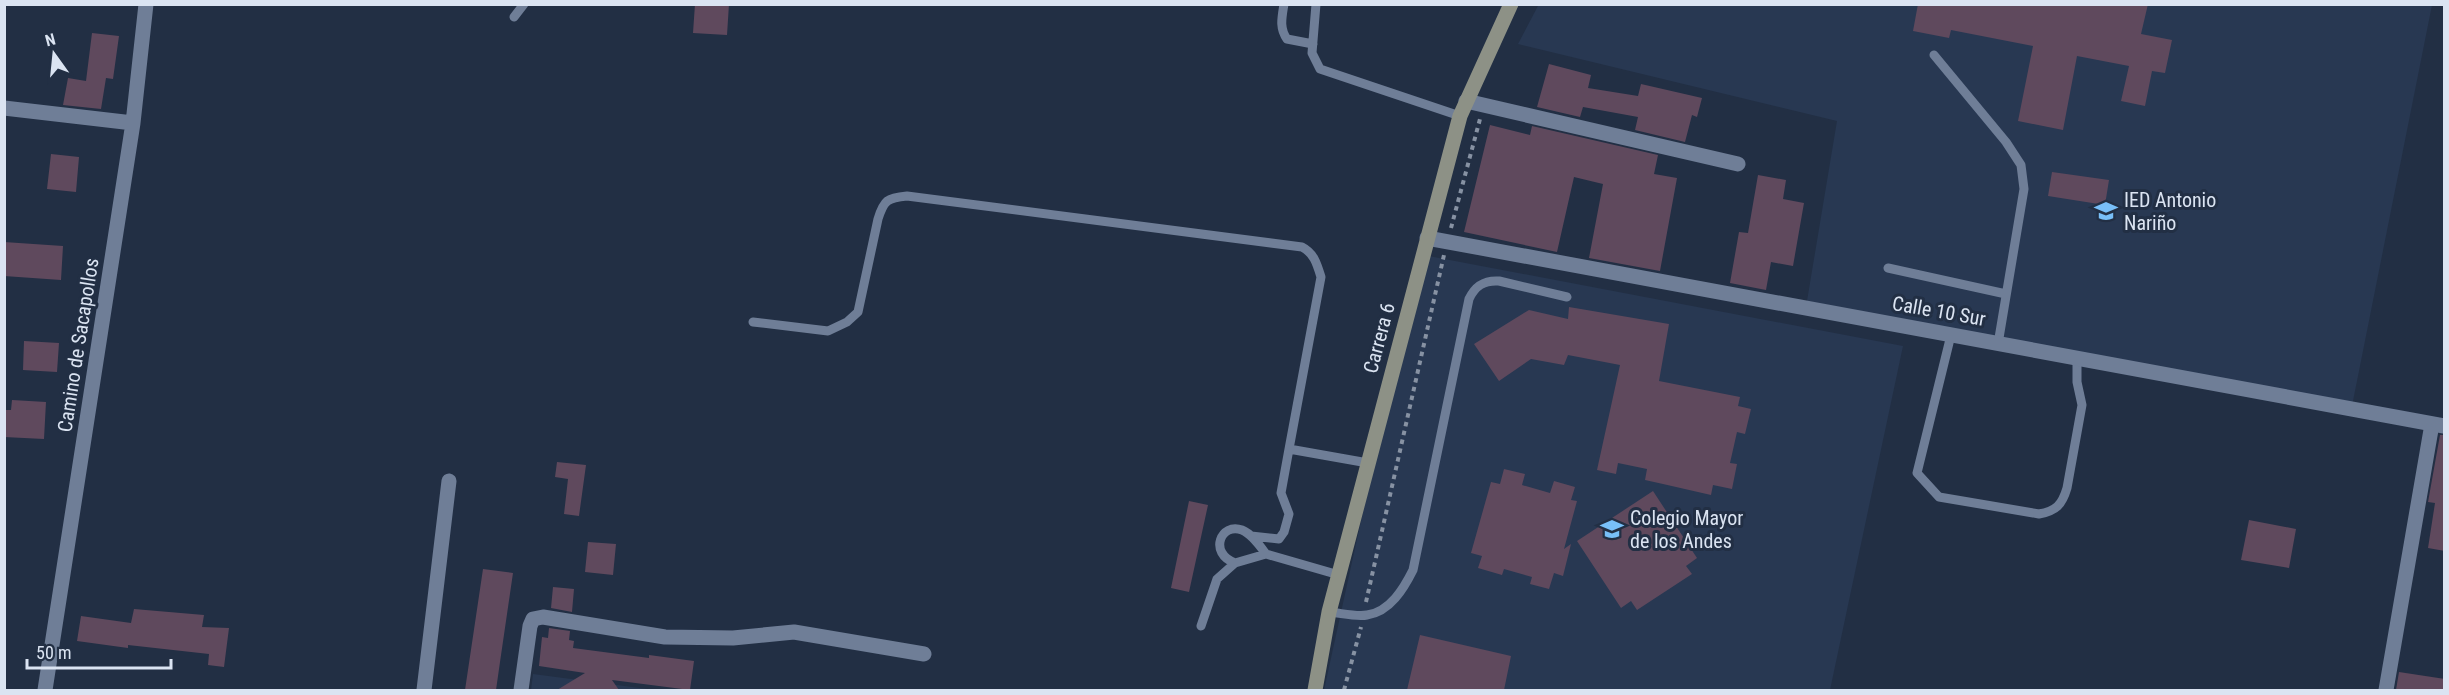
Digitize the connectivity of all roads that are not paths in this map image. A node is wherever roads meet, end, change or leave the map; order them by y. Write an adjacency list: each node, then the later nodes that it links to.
1 (146, 4): 11 (street, Camino de Sacapollos)
2 (524, 4): 6 (lane)
3 (1284, 4): 7 (lane)
4 (1316, 4): 7 (lane)
5 (1511, 4): 10 (main road, Carrera 6)
6 (514, 17)
7 (1313, 44): 10 (lane)
8 (1934, 55): 15 (lane)
9 (4, 108): 11 (street)
10 (1463, 109): 12 (street); 13 (main road, Carrera 6)
11 (134, 123): 32 (street, Camino de Sacapollos)
12 (1738, 164)
13 (1426, 238): 18 (street, Calle 10 Sur); 23 (main road, Carrera 6)
14 (1888, 268): 15 (lane)
15 (2006, 294): 19 (lane)
16 (1567, 297): 29 (lane)
17 (753, 322): 22 (lane)
18 (1951, 335): 19 (street, Calle 10 Sur); 20 (lane)
19 (1998, 344): 20 (street, Calle 10 Sur)
20 (2078, 359): 21 (street, Calle 10 Sur)
21 (2438, 425): 36 (street)
22 (1289, 449): 23 (lane); 25 (lane)
23 (1368, 463): 28 (main road, Carrera 6)
24 (449, 481): 33 (street)
25 (1251, 536): 26 (lane); 27 (lane)
26 (1266, 554): 27 (lane); 28 (lane)
27 (1235, 563): 30 (lane)
28 (1339, 575): 29 (main road, Carrera 6)
29 (1329, 612): 35 (main road, Carrera 6)
30 (1201, 626)
31 (924, 654): 34 (street)
32 (45, 690)
33 (424, 690)
34 (521, 690)
35 (1315, 690)
36 (2386, 690)

